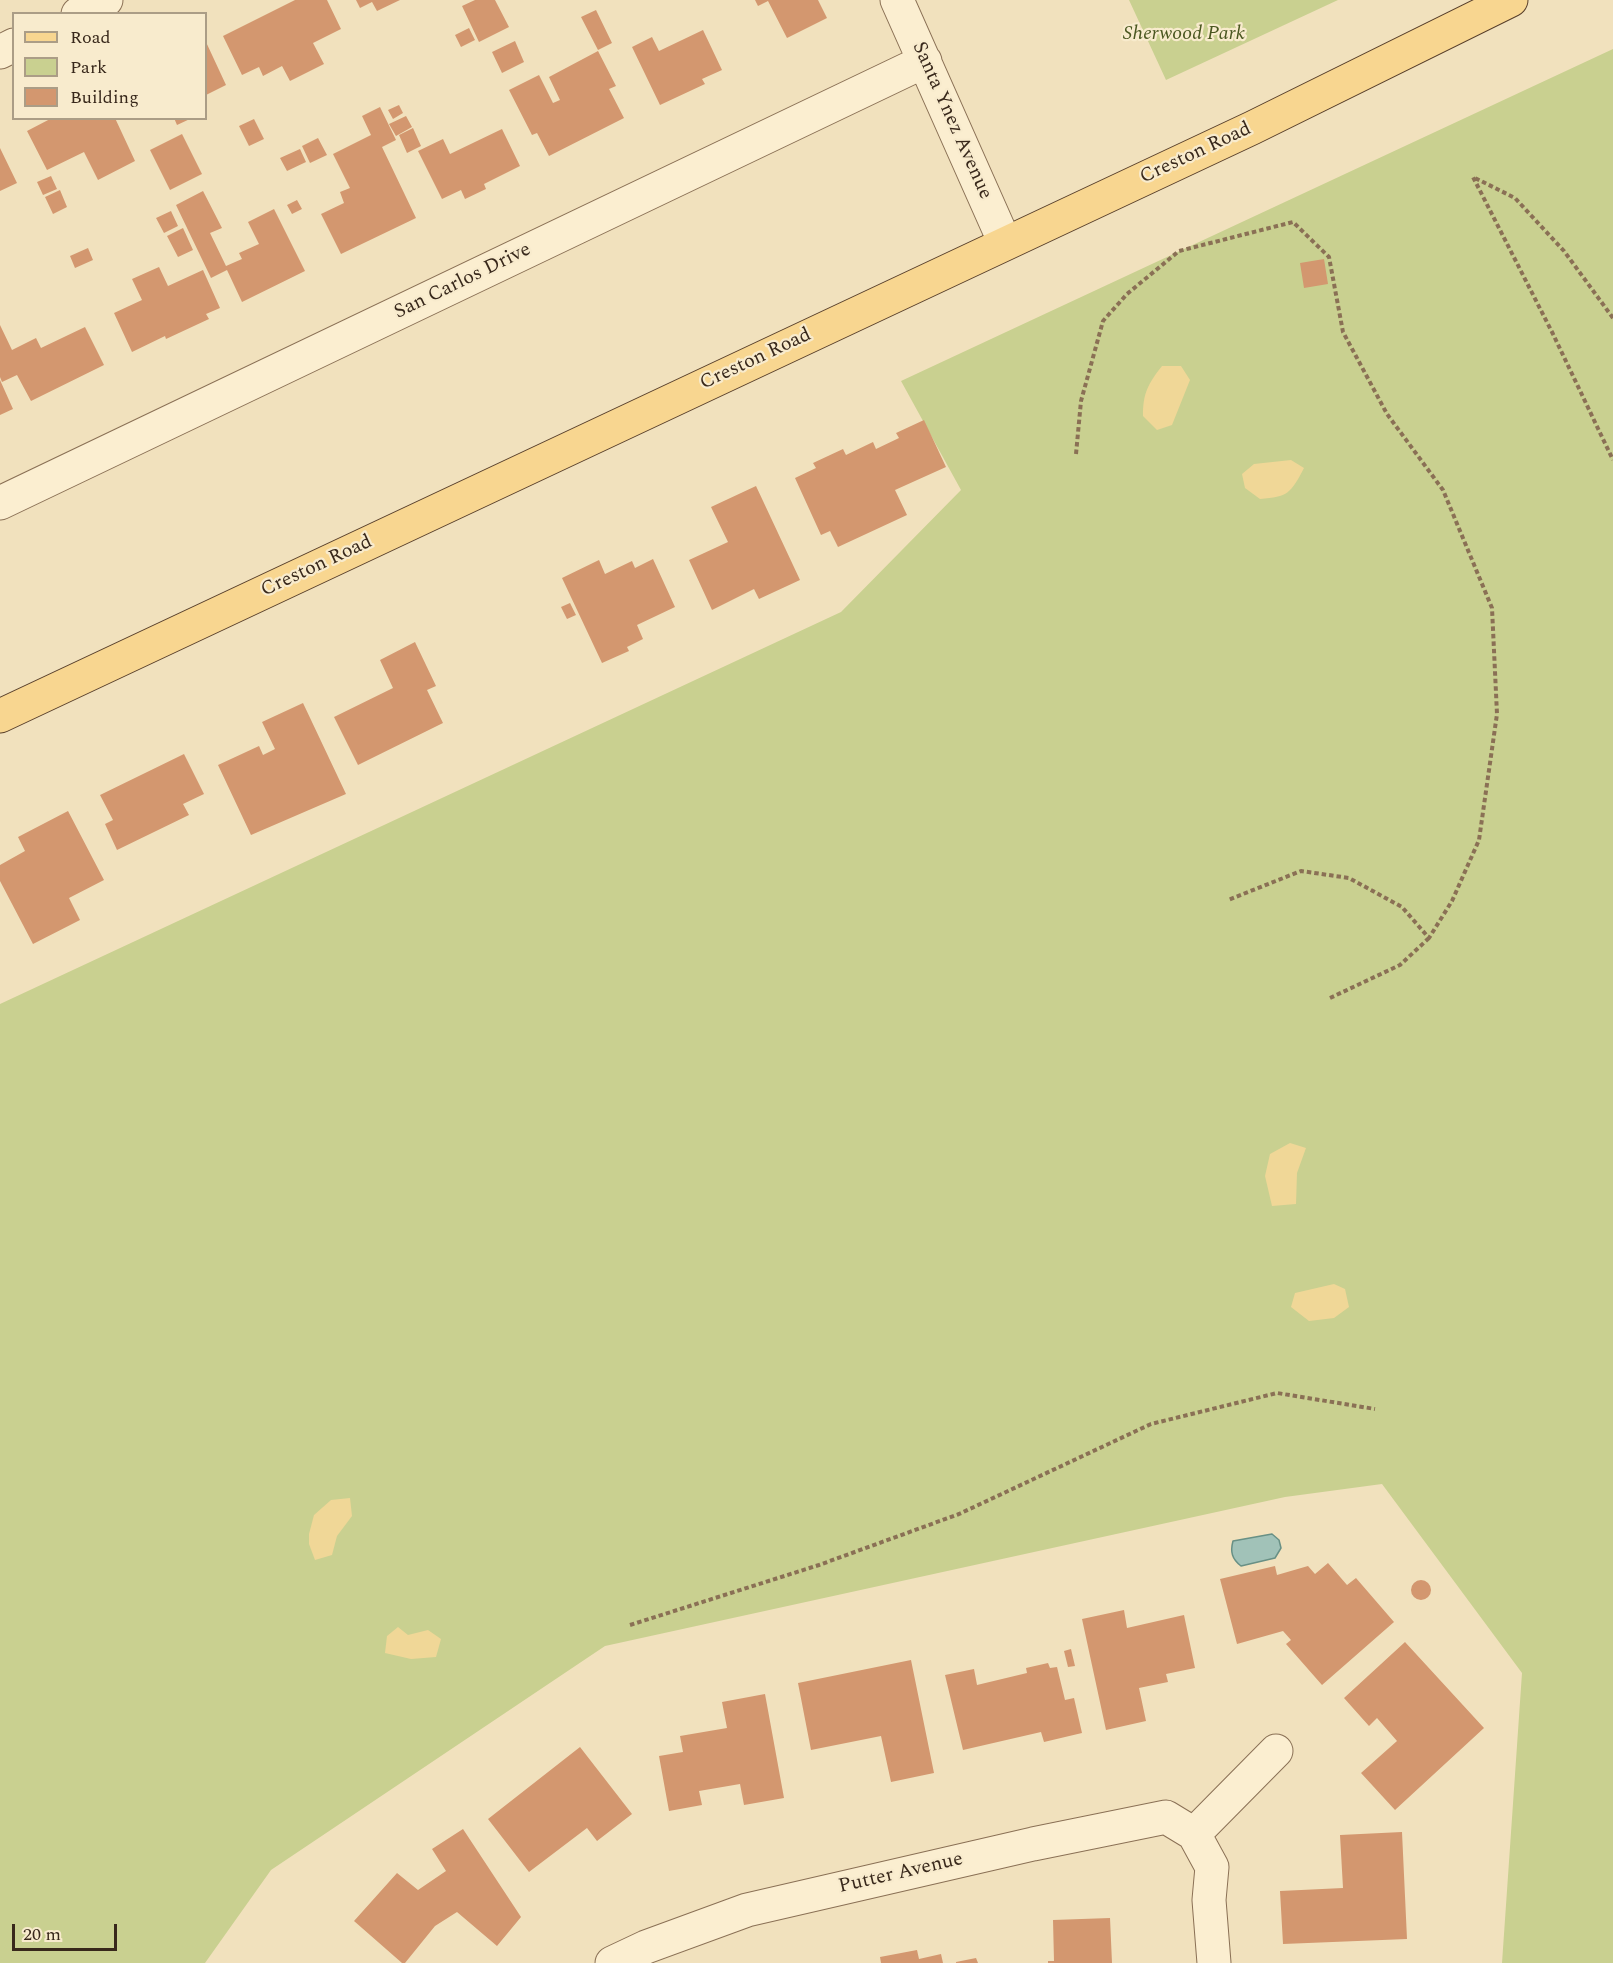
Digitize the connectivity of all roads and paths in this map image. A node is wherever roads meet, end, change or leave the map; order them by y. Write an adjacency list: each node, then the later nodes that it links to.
1 (106, 0): 4 (street)
2 (897, 0): 5 (street, Santa Ynez Avenue)
3 (1511, 0): 6 (main road, Creston Road)
4 (82, 12)
5 (925, 61): 6 (street, Santa Ynez Avenue); 10 (street, San Carlos Drive)
6 (1005, 243): 11 (main road, Creston Road)
7 (1613, 318): 9 (path)
8 (1076, 454): 13 (path)
9 (1613, 460)
10 (0, 503)
11 (0, 716)
12 (1228, 900): 13 (path)
13 (1429, 938): 14 (path)
14 (1330, 998)
15 (1375, 1409): 16 (path)
16 (630, 1625)
17 (1276, 1751): 18 (street)
18 (1194, 1834): 19 (street, Putter Avenue); 20 (street)
19 (612, 1963)
20 (1214, 1963)

